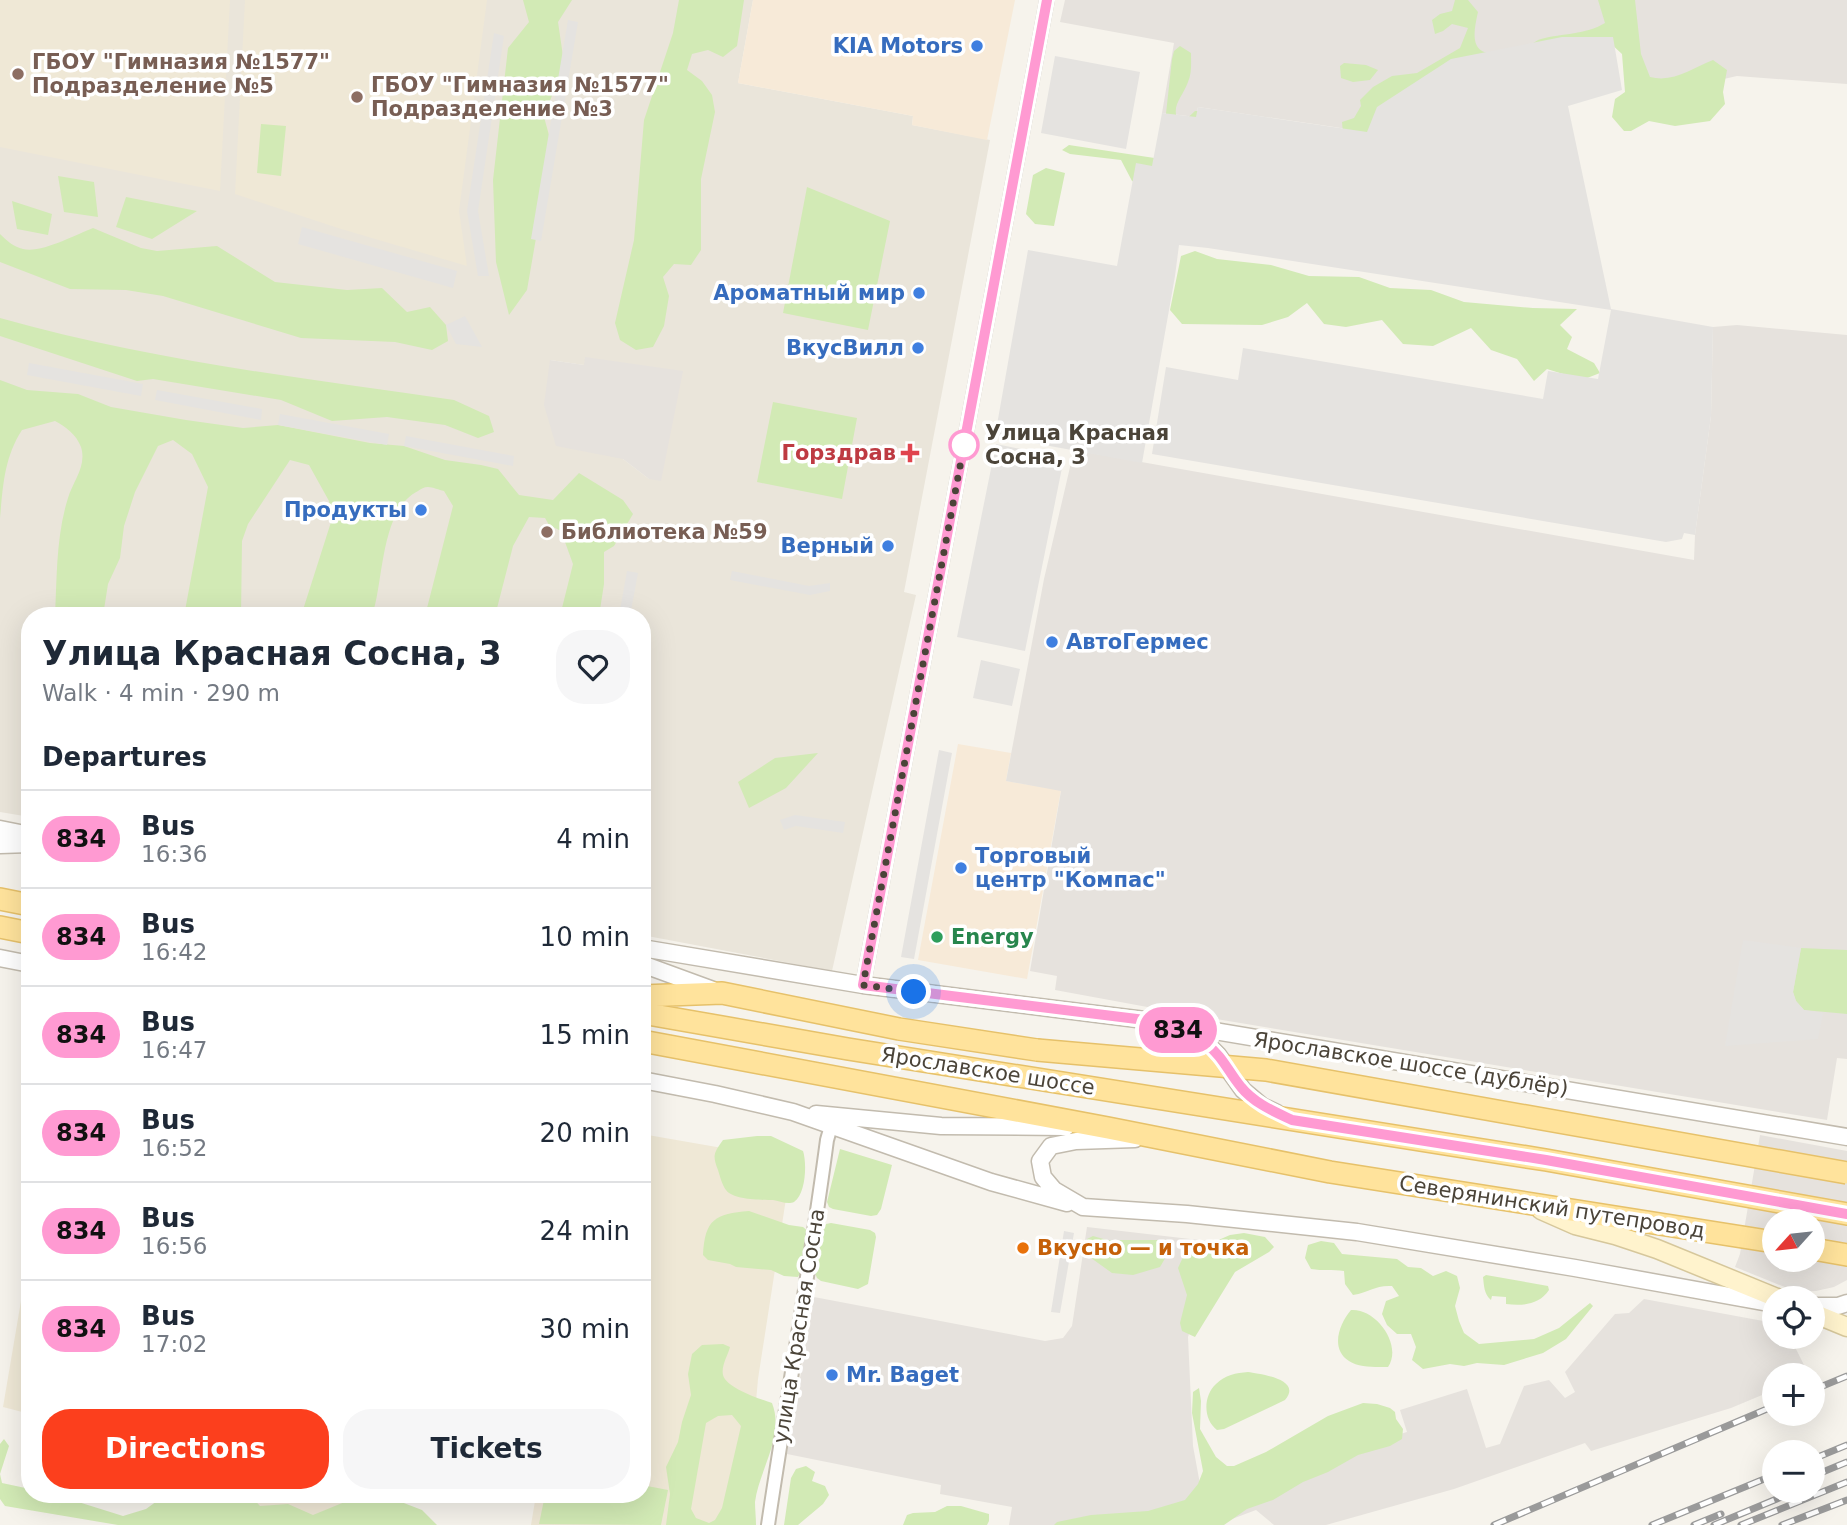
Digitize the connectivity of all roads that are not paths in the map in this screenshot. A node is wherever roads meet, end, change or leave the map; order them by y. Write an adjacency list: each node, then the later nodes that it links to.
1 (1047, 0): 14 (street)
2 (0, 829): 3 (street)
3 (21, 833)
4 (21, 844): 5 (street)
5 (0, 845)
6 (0, 899): 7 (main road)
7 (21, 903)
8 (0, 927): 9 (main road)
9 (21, 931)
10 (651, 950): 14 (street, Ярославское шоссе (дублёр))
11 (0, 958): 12 (street)
12 (21, 962)
13 (651, 967): 15 (street)
14 (863, 985): 18 (street, Ярославское шоссе (дублёр))
15 (722, 993): 16 (main road); 29 (main road, bridge)
16 (651, 996)
17 (651, 1015): 22 (main road, Ярославское шоссе)
18 (1161, 1022): 22 (street); 26 (street, Ярославское шоссе (дублёр))
19 (651, 1043): 24 (main road, Ярославское шоссе)
20 (651, 1082): 21 (street)
21 (793, 1112): 23 (street); 24 (street)
22 (1292, 1120): 25 (main road, Ярославское шоссе)
23 (831, 1126): 31 (street); 42 (street, улица Красная Сосна)
24 (1108, 1128): 27 (main road, Ярославское шоссе)
25 (1334, 1128): 32 (main road, Северянинский путепровод)
26 (1847, 1137)
27 (1152, 1138): 28 (main road, Ярославское шоссе); 31 (street)
28 (1330, 1172): 30 (main road, Северянинский путепровод)
29 (1847, 1173)
30 (1521, 1202): 33 (main road, Северянинский путепровод); 36 (main road)
31 (1083, 1207): 37 (street)
32 (1847, 1214)
33 (1762, 1240)
34 (1825, 1251): 35 (main road)
35 (1847, 1255)
36 (1762, 1292)
37 (1762, 1302)
38 (1847, 1303): 39 (street)
39 (1825, 1306)
40 (1825, 1318): 41 (main road)
41 (1847, 1327)
42 (768, 1525)

